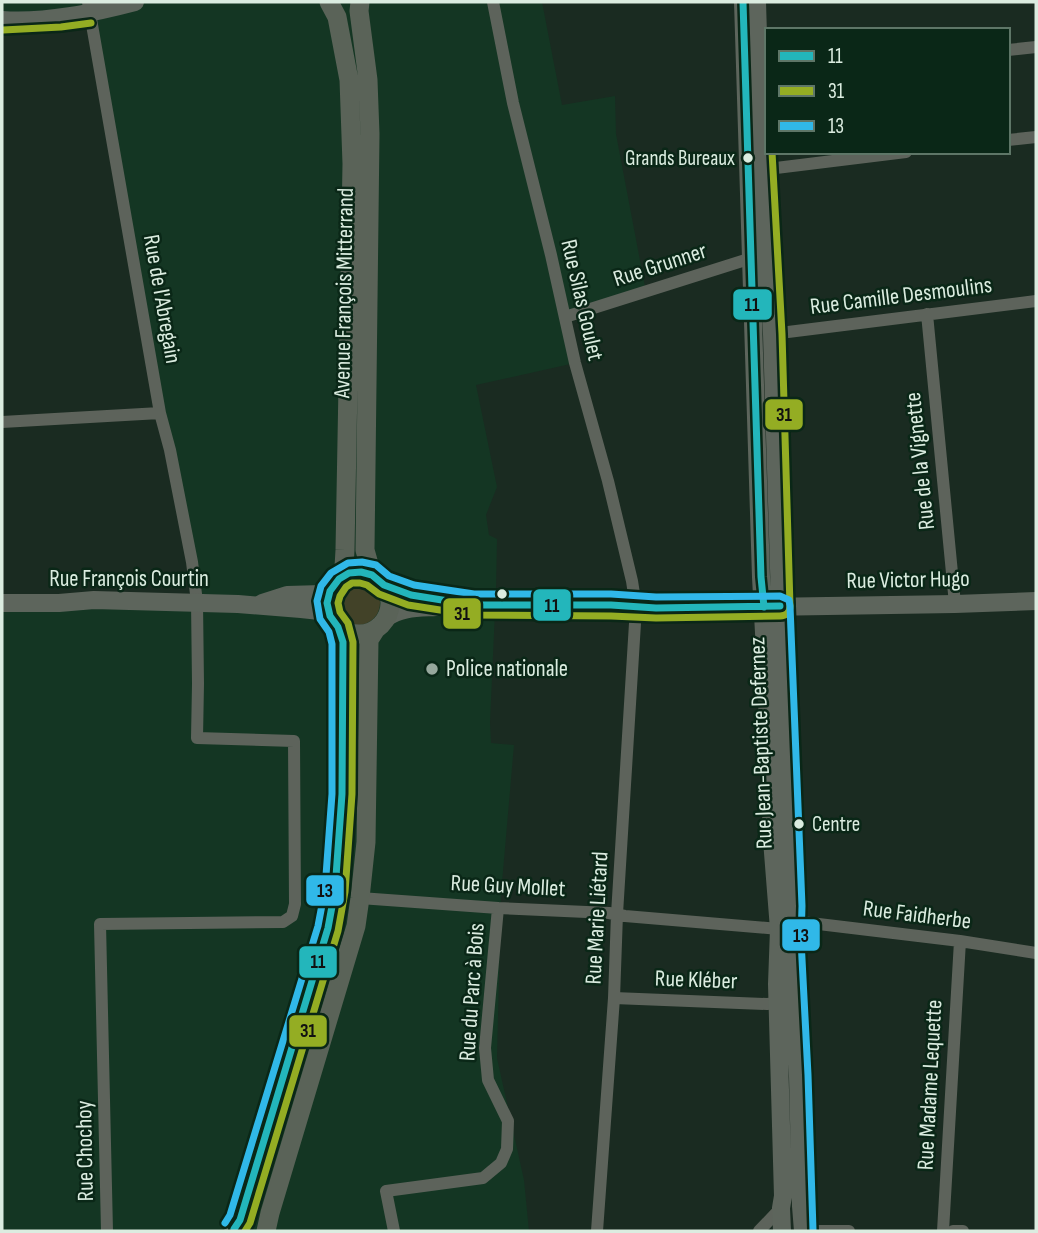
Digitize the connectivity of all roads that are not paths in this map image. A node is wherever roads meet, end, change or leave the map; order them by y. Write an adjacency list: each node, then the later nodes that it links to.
1 (135, 2): 7 (main road)
2 (328, 2): 24 (main road, Avenue François Mitterrand)
3 (360, 2): 23 (main road, Avenue François Mitterrand)
4 (493, 2): 19 (street, Rue Silas Goulet)
5 (743, 2): 16 (main road, Rue Jean-Baptiste Defernez)
6 (758, 2): 11 (main road, Rue Jean-Baptiste Defernez)
7 (89, 7): 8 (main road); 21 (street, Rue de l'Abregain)
8 (2, 20)
9 (1036, 47): 10 (street)
10 (1010, 50)
11 (763, 78): 15 (main road, Rue Jean-Baptiste Defernez)
12 (1036, 137): 13 (street)
13 (1010, 140)
14 (890, 154): 15 (street)
15 (762, 166): 16 (main road, Rue Jean-Baptiste Defernez)
16 (759, 255): 19 (street, Rue Grunner); 20 (main road, Rue Jean-Baptiste Defernez); 32 (main road, Rue Jean-Baptiste Defernez)
17 (1036, 301): 18 (street, Rue Camille Desmoulins)
18 (927, 314): 20 (street, Rue Camille Desmoulins); 29 (street, Rue de la Vignette)
19 (565, 317): 31 (street, Rue Silas Goulet)
20 (772, 334): 32 (main road, Rue Jean-Baptiste Defernez)
21 (160, 413): 22 (street); 26 (street, Rue de l'Abregain)
22 (2, 422)
23 (378, 580): 24 (main road); 30 (main road); 34 (main road)
24 (334, 585): 28 (main road); 33 (main road)
25 (1036, 601): 29 (main road, Rue Victor Hugo)
26 (197, 602): 27 (main road, Rue François Courtin); 28 (main road, Rue François Courtin); 45 (street, Rue Chochoy)
27 (2, 603)
28 (256, 604): 33 (main road)
29 (955, 604): 32 (main road, Rue Victor Hugo)
30 (473, 605): 31 (main road); 34 (main road)
31 (636, 607): 32 (main road); 37 (street, Rue Marie Liétard)
32 (772, 607): 38 (main road, Rue Jean-Baptiste Defernez)
33 (334, 621): 34 (main road); 44 (main road)
34 (381, 623): 35 (main road)
35 (360, 898): 36 (street, Rue Guy Mollet); 47 (main road)
36 (498, 908): 37 (street, Rue Guy Mollet); 48 (street, Rue du Parc à Bois)
37 (617, 914): 38 (street, Rue Guy Mollet); 41 (street, Rue Marie Liétard)
38 (785, 926): 39 (street, Rue Faidherbe); 42 (main road, Rue Jean-Baptiste Defernez); 52 (main road, Rue Jean-Baptiste Defernez)
39 (960, 941): 40 (street, Rue Faidherbe); 54 (street, Rue Madame Lequette)
40 (1036, 953)
41 (614, 998): 42 (street, Rue Kléber); 49 (street, Rue Marie Liétard)
42 (777, 1003): 43 (main road, Rue Jean-Baptiste Defernez)
43 (781, 1208): 50 (street); 51 (main road, Rue Jean-Baptiste Defernez)
44 (232, 1230): 46 (main road)
45 (107, 1231)
46 (257, 1231)
47 (266, 1231)
48 (394, 1231)
49 (597, 1231)
50 (759, 1231)
51 (782, 1231)
52 (803, 1231): 53 (street)
53 (849, 1231)
54 (943, 1231)
55 (953, 1231): 56 (street)
56 (963, 1231)

